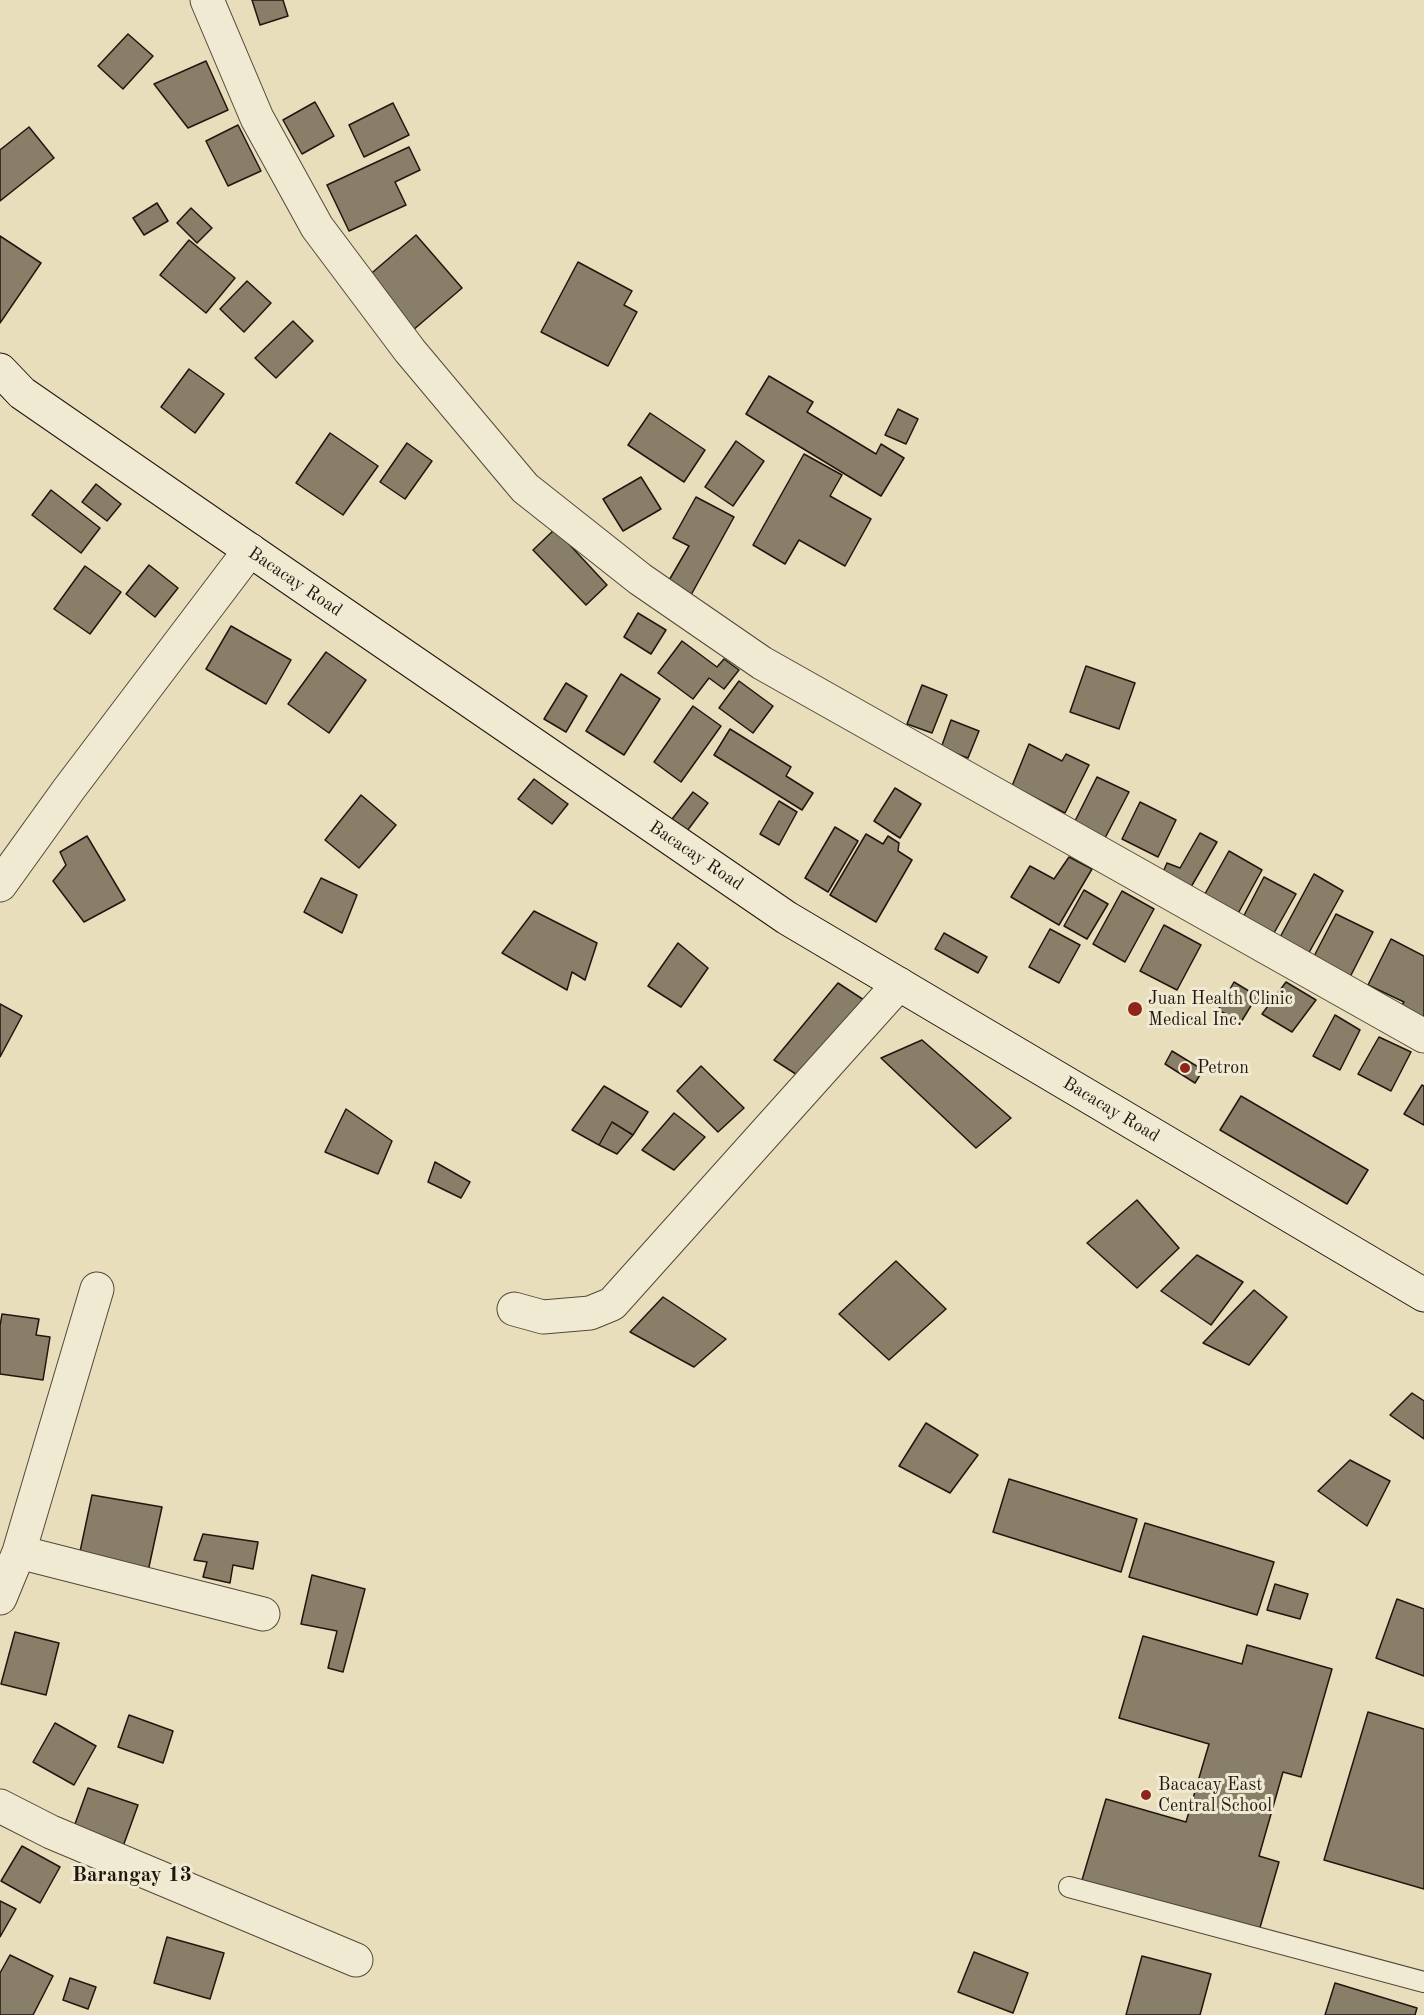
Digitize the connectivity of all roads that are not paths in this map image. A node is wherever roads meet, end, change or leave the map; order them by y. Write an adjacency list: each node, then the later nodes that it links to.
1 (207, 0): 6 (street)
2 (0, 370): 3 (street, Bacacay Road)
3 (250, 550): 4 (street); 5 (street, Bacacay Road)
4 (0, 885)
5 (899, 984): 8 (street, Bacacay Road); 9 (street)
6 (1424, 1036)
7 (98, 1289): 10 (street)
8 (1424, 1295)
9 (514, 1309)
10 (19, 1551): 11 (street); 12 (street)
11 (0, 1598)
12 (263, 1614)
13 (0, 1806): 15 (street)
14 (1069, 1887): 16 (lane)
15 (356, 1960)
16 (1424, 1982)

